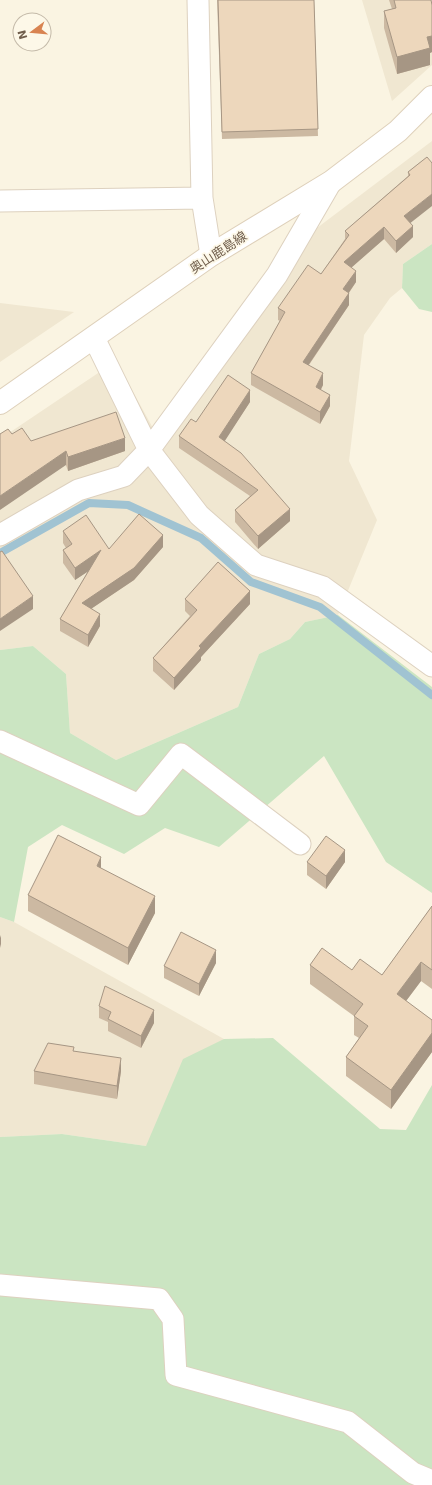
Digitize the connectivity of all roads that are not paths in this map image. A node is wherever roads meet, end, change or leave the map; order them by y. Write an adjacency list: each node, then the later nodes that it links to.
1 (198, 0): 4 (street)
2 (432, 97): 3 (main road, 奥山鹿島線)
3 (331, 182): 6 (main road, 奥山鹿島線); 9 (street)
4 (202, 198): 5 (street); 6 (street)
5 (0, 201)
6 (211, 256): 7 (main road, 奥山鹿島線)
7 (94, 338): 8 (main road, 奥山鹿島線); 9 (street)
8 (0, 403)
9 (149, 450): 10 (street); 11 (street)
10 (0, 535)
11 (432, 666)
12 (0, 741): 13 (street)
13 (300, 844)
14 (0, 1286): 15 (street)
15 (432, 1482)

